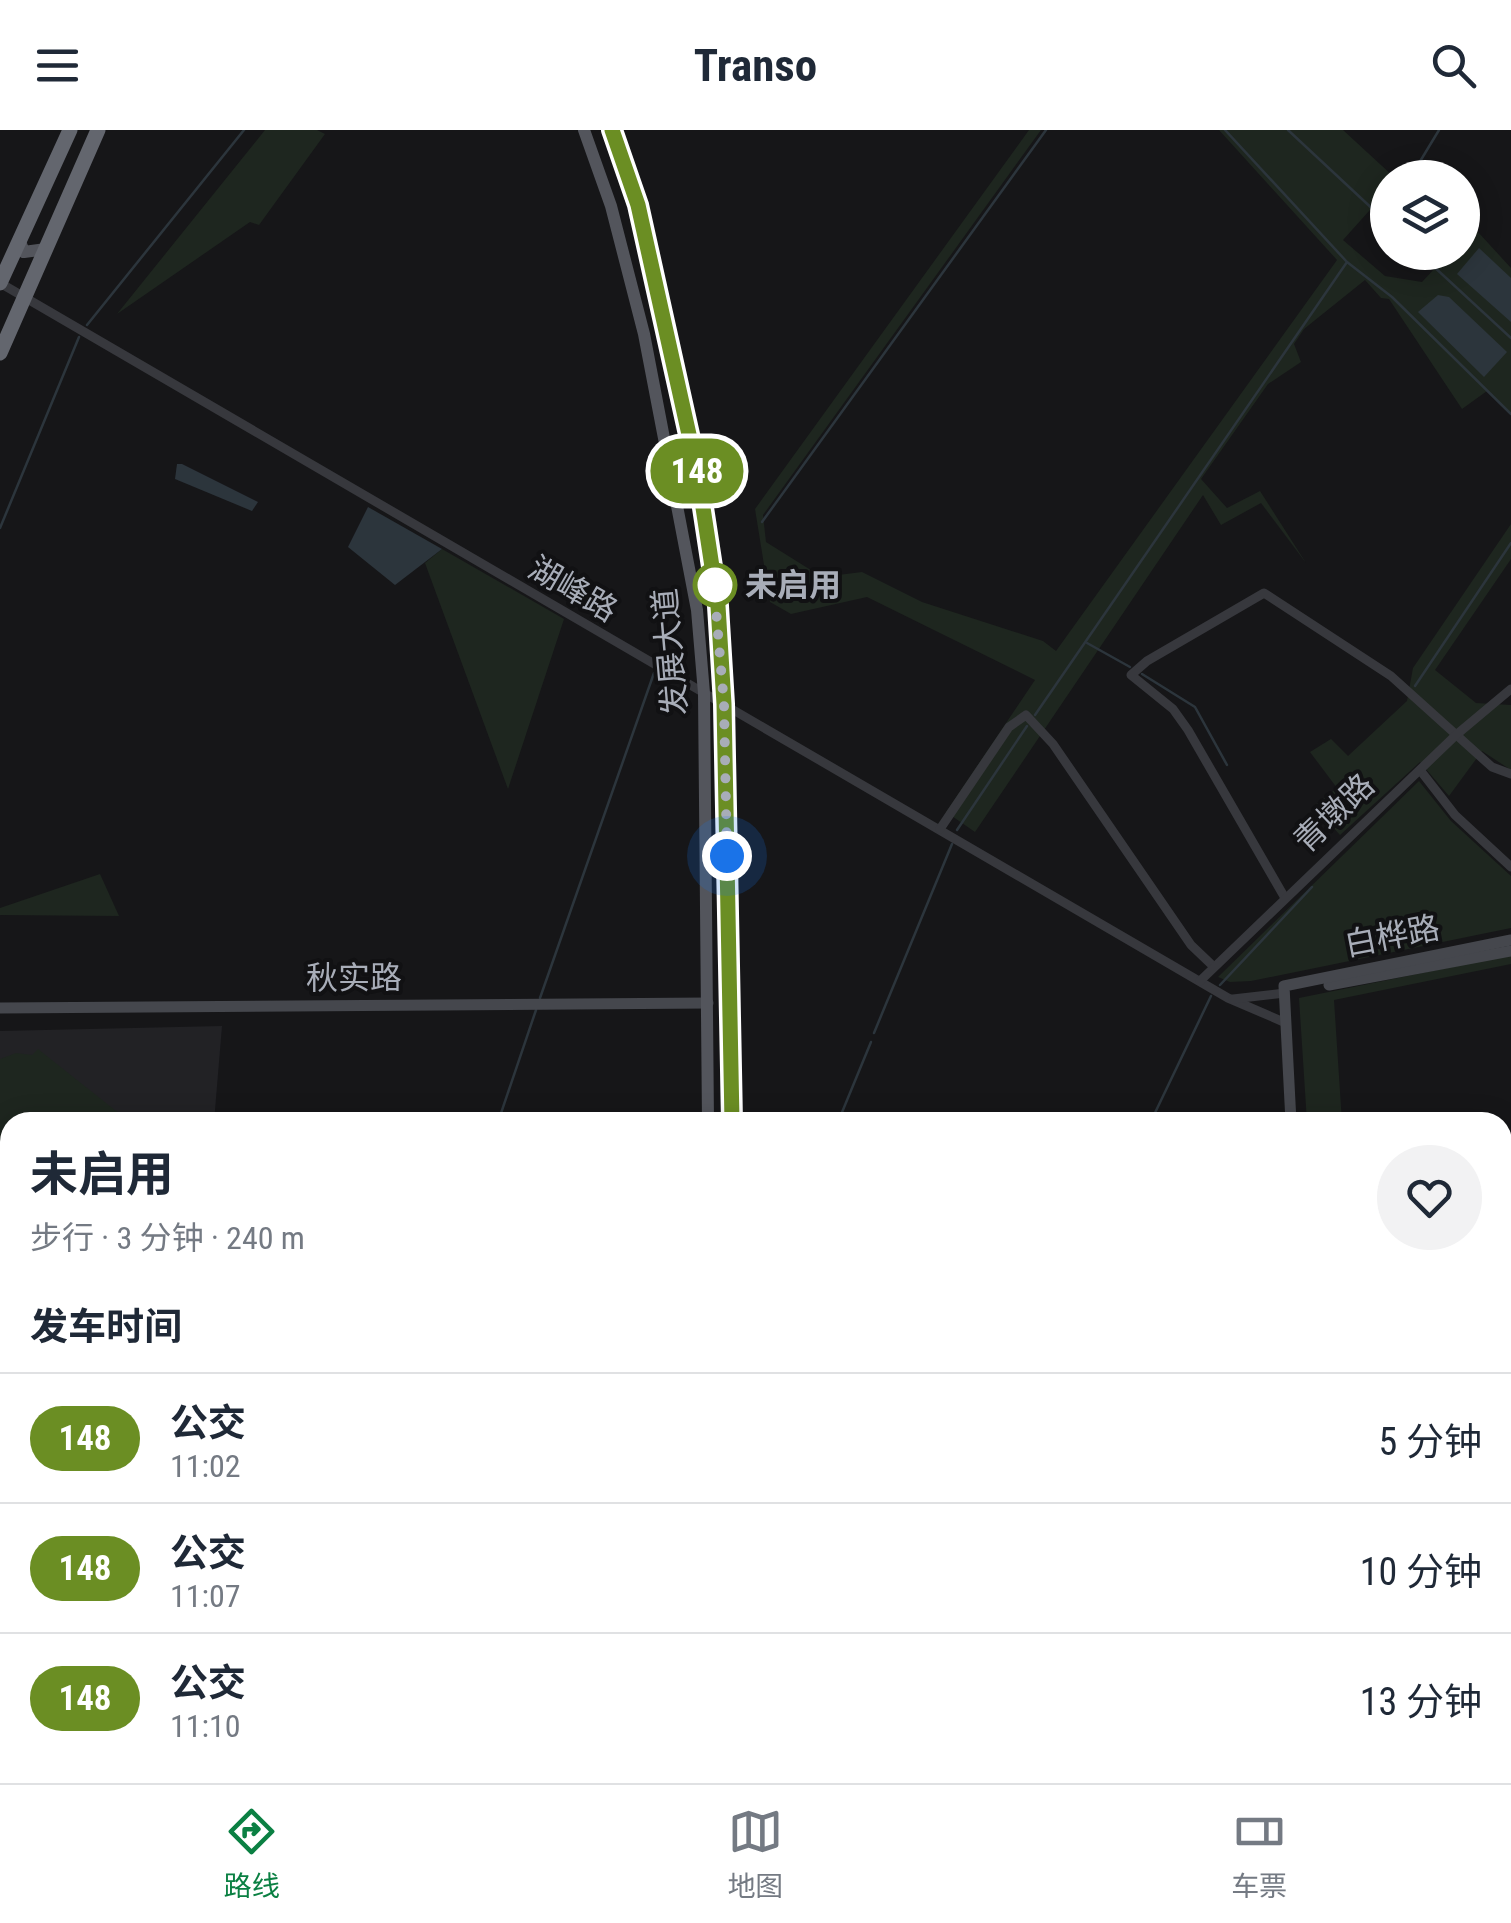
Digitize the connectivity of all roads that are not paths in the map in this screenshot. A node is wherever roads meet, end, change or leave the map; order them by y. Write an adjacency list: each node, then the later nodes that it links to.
1 (70, 130): 5 (highway)
2 (98, 130): 6 (highway)
3 (584, 130): 11 (main road, 发展大道)
4 (612, 130): 12 (main road, 发展大道)
5 (19, 239): 6 (main road); 7 (highway)
6 (46, 249): 8 (highway)
7 (0, 283): 8 (street, 湖峰路)
8 (24, 296): 9 (highway); 11 (street, 湖峰路)
9 (1, 347)
10 (1511, 690): 13 (street, 青墩路)
11 (704, 693): 12 (street, 湖峰路); 25 (main road, 发展大道)
12 (724, 704): 16 (street, 湖峰路); 29 (main road, 发展大道)
13 (1456, 735): 14 (street, 青墩路); 15 (street); 18 (street)
14 (1420, 770): 17 (street); 18 (street, 青墩路)
15 (1511, 774)
16 (940, 829): 21 (street); 22 (street, 湖峰路)
17 (1511, 867)
18 (1285, 898): 21 (street, 青墩路)
19 (1511, 940): 23 (street, 白桦路)
20 (1511, 950): 23 (street, 白桦路)
21 (1214, 966): 22 (street, 青墩路)
22 (1200, 981): 24 (street, 湖峰路)
23 (1284, 989): 24 (street); 27 (street)
24 (1228, 998): 27 (street, 湖峰路)
25 (708, 1003): 26 (street, 秋实路); 28 (main road, 发展大道)
26 (0, 1008)
27 (1286, 1023): 30 (street)
28 (708, 1112)
29 (732, 1112)
30 (1290, 1112)

